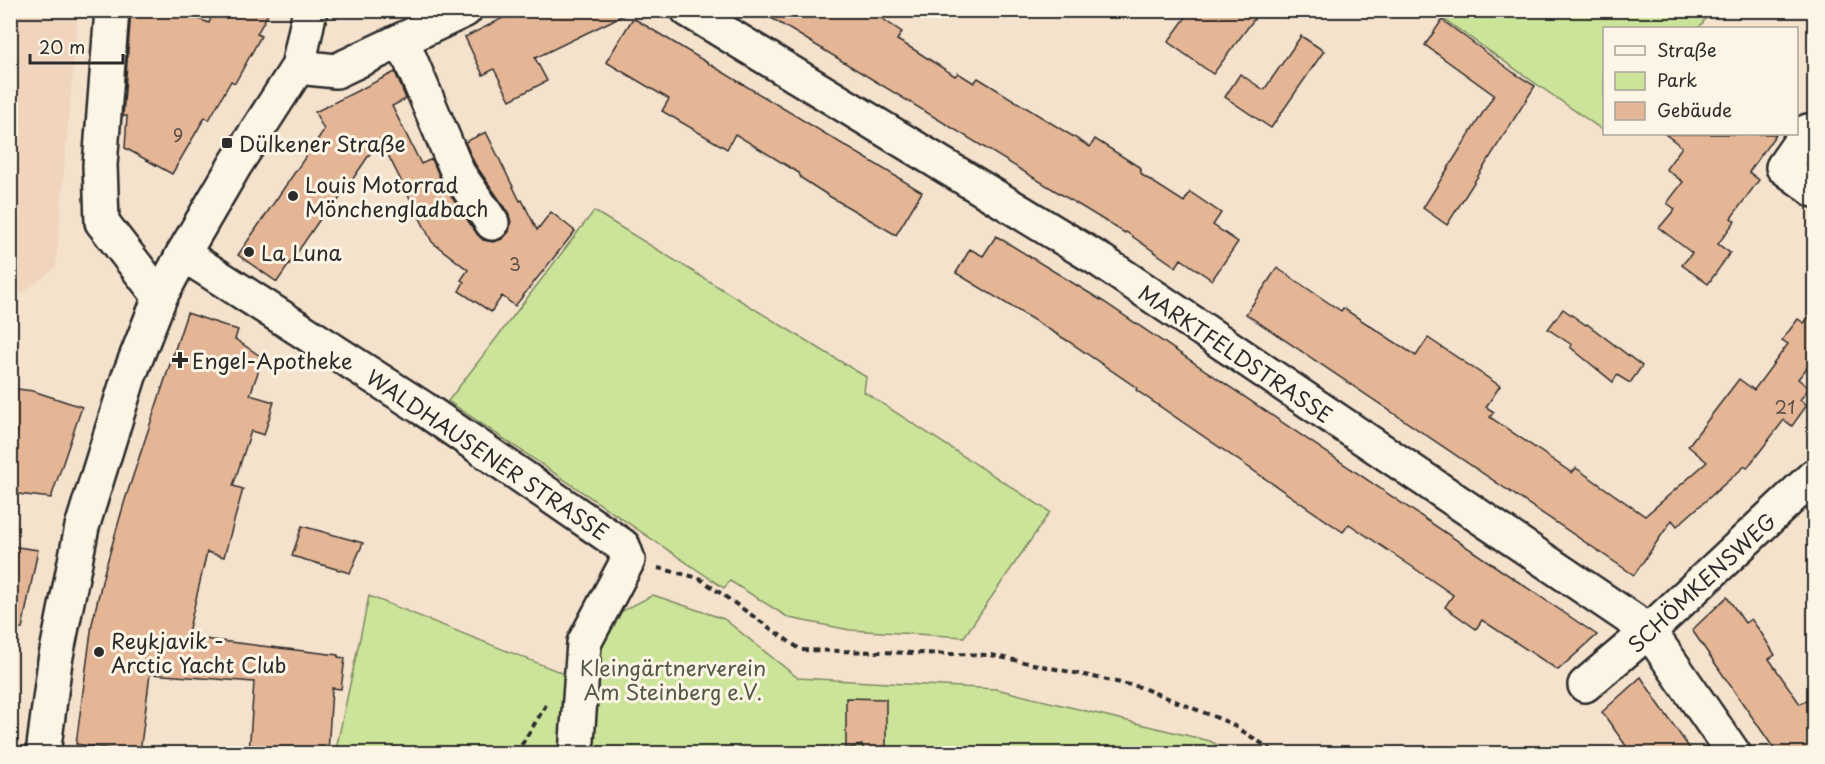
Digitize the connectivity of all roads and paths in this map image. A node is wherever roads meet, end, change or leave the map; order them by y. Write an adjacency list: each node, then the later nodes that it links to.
1 (112, 10): 11 (street)
2 (310, 10): 6 (street)
3 (465, 10): 5 (street)
4 (688, 10): 14 (street, MARKTFELDSTRASSE)
5 (402, 40): 6 (street); 9 (street)
6 (298, 67): 10 (street)
7 (1808, 131): 8 (street)
8 (1815, 190)
9 (492, 223)
10 (183, 254): 11 (street); 13 (street, WALDHAUSENER STRASSE)
11 (160, 297): 16 (street)
12 (1815, 476): 14 (street, SCHÖMKENSWEG)
13 (628, 560): 17 (street, WALDHAUSENER STRASSE); 18 (path)
14 (1649, 632): 15 (street, SCHÖMKENSWEG); 19 (street, MARKTFELDSTRASSE)
15 (1585, 685)
16 (43, 753)
17 (576, 753)
18 (1278, 753)
19 (1734, 753)

